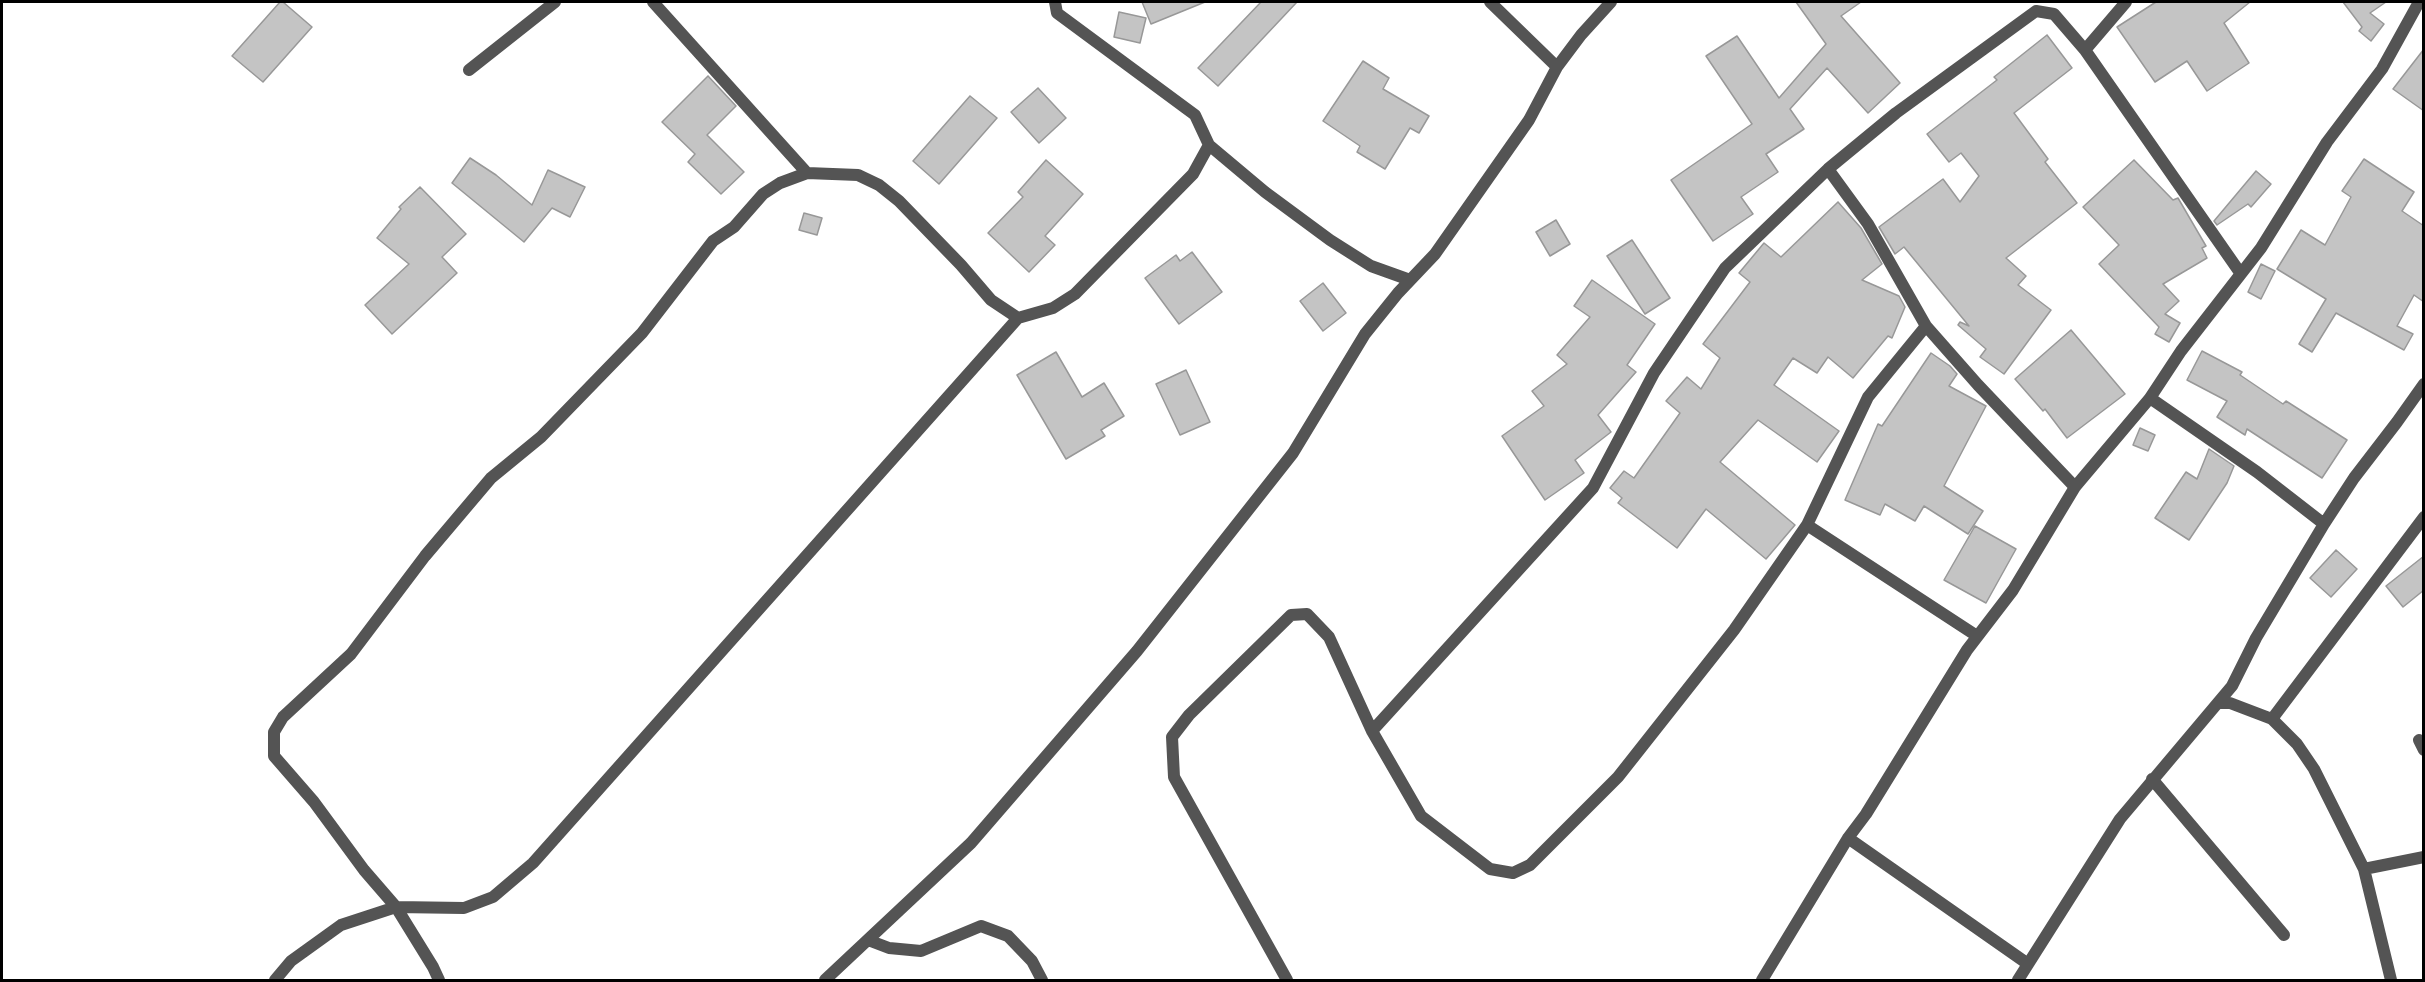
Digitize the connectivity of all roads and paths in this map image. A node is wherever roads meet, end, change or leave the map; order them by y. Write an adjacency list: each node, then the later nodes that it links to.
1 (555, 2): 10 (street)
2 (653, 2): 13 (street)
3 (1056, 2): 11 (street)
4 (1490, 2): 9 (street)
5 (1611, 2): 9 (street)
6 (2126, 2): 8 (street)
7 (2419, 2): 14 (street)
8 (2085, 50): 12 (street); 14 (street)
9 (1557, 67): 15 (street)
10 (469, 70)
11 (1209, 146): 15 (street); 16 (street)
12 (1828, 169): 17 (street); 27 (street)
13 (807, 173): 16 (street); 32 (street)
14 (2241, 274): 19 (street)
15 (1410, 280): 34 (street)
16 (1018, 318): 32 (street)
17 (1926, 326): 20 (street); 23 (street)
18 (2424, 384): 21 (street)
19 (2150, 398): 20 (street); 21 (street)
20 (2075, 487): 24 (street)
21 (2324, 524): 25 (street)
22 (2422, 524): 26 (street)
23 (1807, 525): 24 (street); 27 (street)
24 (1977, 636): 29 (street)
25 (2218, 704): 26 (street); 28 (street)
26 (2272, 719): 31 (street)
27 (1372, 731): 40 (street)
28 (2152, 779): 33 (street); 35 (street)
29 (1848, 838): 35 (street); 41 (street)
30 (2424, 857): 31 (street)
31 (2364, 869): 43 (street)
32 (396, 907): 36 (street); 37 (street)
33 (2284, 935)
34 (868, 940): 38 (street); 39 (street)
35 (2028, 964): 42 (street)
36 (275, 981)
37 (439, 981)
38 (825, 981)
39 (1042, 981)
40 (1287, 981)
41 (1762, 981)
42 (2018, 981)
43 (2391, 981)

